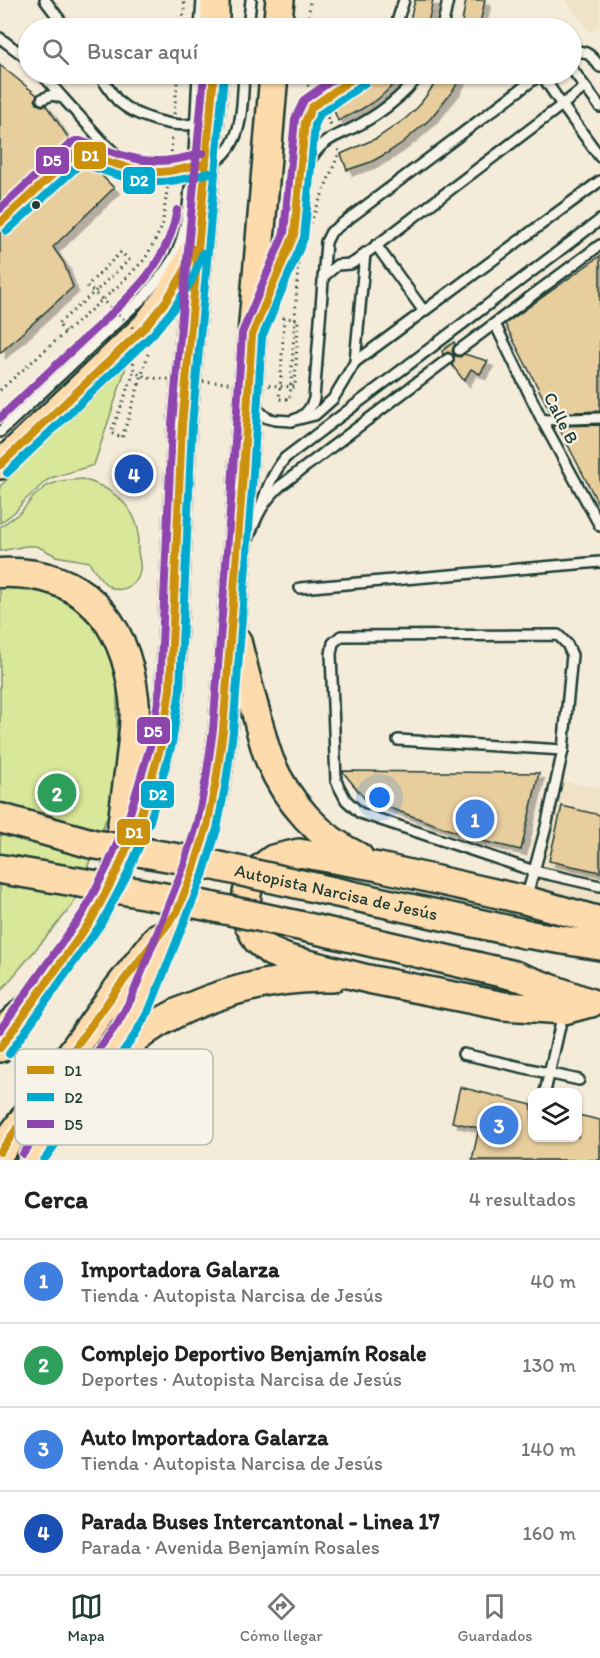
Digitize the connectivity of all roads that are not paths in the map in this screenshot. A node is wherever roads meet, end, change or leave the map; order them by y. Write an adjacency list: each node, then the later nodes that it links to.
1 (45, 0): 7 (lane)
2 (202, 0): 8 (lane)
3 (251, 0): 9 (lane)
4 (280, 0): 10 (main road)
5 (404, 0): 11 (lane)
6 (448, 0): 12 (lane)
7 (58, 18)
8 (201, 18)
9 (249, 18)
10 (278, 18)
11 (398, 18)
12 (444, 18)
13 (0, 38): 15 (lane)
14 (582, 51): 16 (lane)
15 (18, 52)
16 (600, 67)
17 (582, 83): 28 (lane)
18 (51, 84): 29 (lane)
19 (106, 84): 33 (lane)
20 (199, 84): 33 (lane)
21 (211, 84): 33 (main road)
22 (243, 84): 36 (lane)
23 (273, 84): 48 (main road)
24 (346, 84): 39 (lane)
25 (412, 84): 39 (lane)
26 (528, 84): 45 (lane)
27 (548, 84): 31 (lane)
28 (585, 87): 31 (lane); 32 (lane)
29 (63, 98): 30 (lane); 37 (lane)
30 (42, 99)
31 (562, 105): 35 (lane); 42 (lane)
32 (600, 107)
33 (202, 119): 36 (main road)
34 (78, 151): 37 (lane)
35 (600, 157)
36 (200, 164): 37 (lane); 41 (main road); 56 (lane)
37 (141, 171)
38 (600, 181): 46 (lane)
39 (298, 185): 48 (lane)
40 (600, 220): 58 (lane)
41 (199, 234): 57 (main road); 72 (main road)
42 (376, 245): 44 (lane); 46 (lane)
43 (600, 245): 47 (lane)
44 (365, 254): 45 (lane); 51 (lane)
45 (323, 277): 55 (lane)
46 (423, 310): 51 (lane)
47 (495, 324): 49 (lane); 54 (lane, Calle B)
48 (252, 335): 52 (main road)
49 (459, 350)
50 (448, 359): 58 (lane)
51 (356, 362): 55 (lane)
52 (248, 381): 55 (lane); 62 (main road)
53 (600, 418): 54 (lane)
54 (542, 420): 59 (lane, Calle B)
55 (291, 421)
56 (0, 432)
57 (0, 465)
58 (259, 512): 62 (lane)
59 (600, 526)
60 (600, 562): 63 (lane)
61 (0, 573): 72 (highway)
62 (235, 582): 64 (main road)
63 (300, 588)
64 (232, 622): 70 (main road); 78 (main road)
65 (398, 740): 66 (lane)
66 (563, 750): 73 (lane); 73 (lane)
67 (0, 818): 69 (highway)
68 (0, 836): 69 (highway, Autopista Narcisa de Jesús)
69 (93, 844): 80 (highway, Autopista Narcisa de Jesús, bridge)
70 (380, 867): 77 (main road); 83 (main road)
71 (0, 869): 74 (highway)
72 (117, 871): 85 (main road)
73 (534, 871): 76 (lane); 77 (lane)
74 (77, 882): 75 (highway); 82 (highway, bridge)
75 (0, 886)
76 (600, 886)
77 (525, 900): 79 (main road)
78 (177, 912): 89 (main road); 90 (main road)
79 (600, 921)
80 (526, 934): 81 (main road, Autopista Narcisa de Jesús)
81 (600, 946)
82 (517, 976): 84 (main road)
83 (368, 979): 86 (main road); 91 (main road)
84 (597, 1004): 86 (main road)
85 (28, 1008): 87 (highway); 88 (main road)
86 (564, 1010): 93 (lane)
87 (0, 1034)
88 (0, 1048)
89 (75, 1049)
90 (112, 1049)
91 (123, 1049)
92 (463, 1054): 93 (lane)
93 (550, 1074): 94 (lane); 95 (lane)
94 (579, 1080)
95 (546, 1088)
96 (15, 1131): 98 (main road)
97 (42, 1145): 99 (main road)
98 (0, 1152)
99 (31, 1160)

